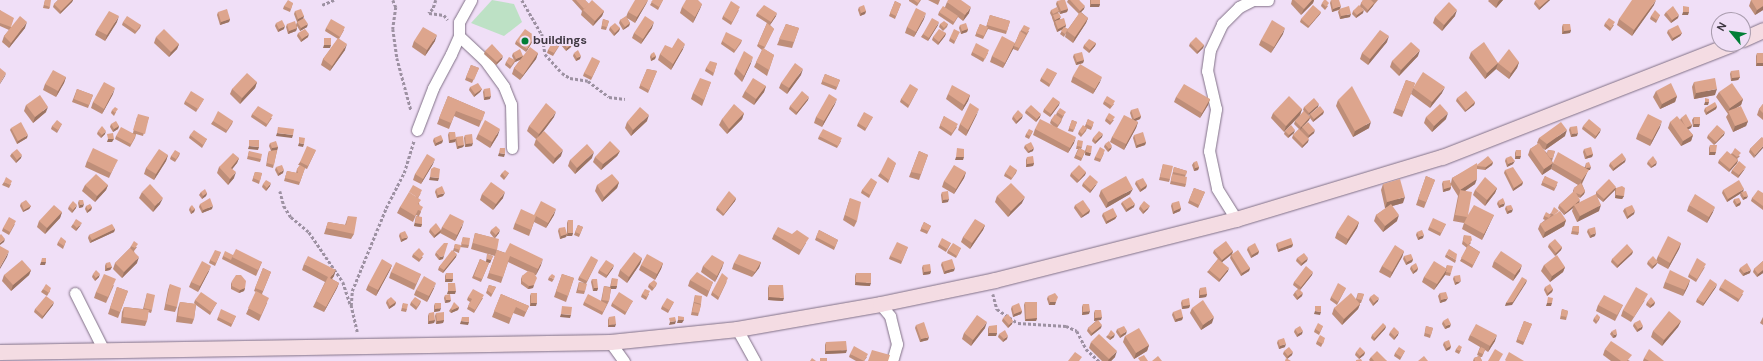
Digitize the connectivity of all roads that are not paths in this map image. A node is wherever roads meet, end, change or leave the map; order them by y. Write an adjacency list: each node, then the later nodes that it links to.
1 (471, 0): 5 (street)
2 (1268, 0): 9 (street)
3 (1763, 30): 4 (main road)
4 (1751, 35)
5 (459, 36): 7 (street); 8 (street)
6 (1712, 52): 9 (main road)
7 (417, 130)
8 (512, 148)
9 (1236, 219): 11 (main road)
10 (75, 293): 14 (street)
11 (880, 304): 12 (main road); 19 (street)
12 (737, 329): 13 (main road); 18 (street)
13 (610, 342): 14 (main road); 17 (street)
14 (104, 351): 16 (main road)
15 (0, 352): 16 (main road)
16 (18, 356)
17 (624, 361)
18 (755, 361)
19 (892, 361)

